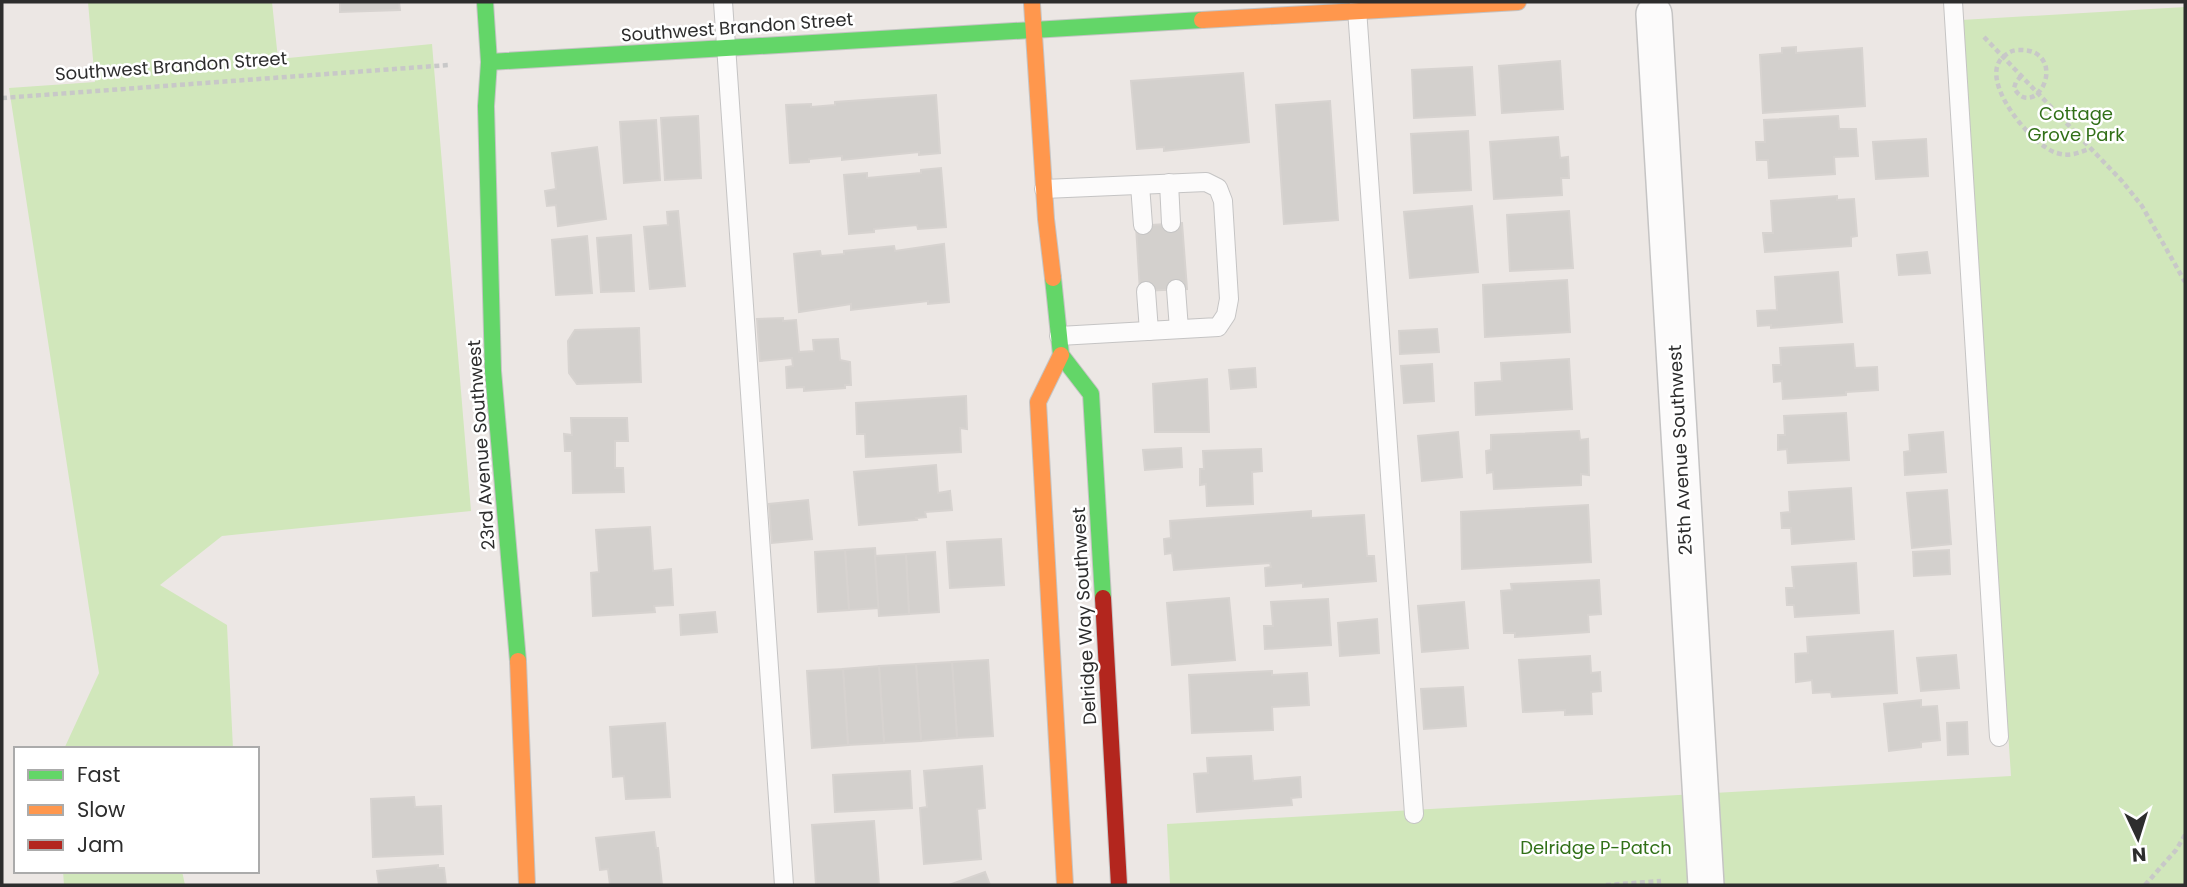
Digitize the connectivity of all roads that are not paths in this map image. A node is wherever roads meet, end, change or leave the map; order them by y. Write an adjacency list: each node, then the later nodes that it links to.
1 (485, 2): 10 (street, 23rd Avenue Southwest)
2 (723, 2): 9 (lane)
3 (1032, 2): 8 (street)
4 (1518, 2): 6 (street, Southwest Brandon Street)
5 (1953, 2): 22 (lane)
6 (1357, 6): 8 (street, Southwest Brandon Street); 23 (lane)
7 (1655, 6): 28 (street, 25th Avenue Southwest)
8 (1034, 28): 9 (street, Southwest Brandon Street); 13 (street)
9 (727, 46): 10 (street, Southwest Brandon Street); 25 (lane)
10 (489, 62): 24 (street, 23rd Avenue Southwest)
11 (1169, 183): 12 (lane); 14 (lane); 18 (lane)
12 (1140, 185): 13 (lane); 15 (lane)
13 (1044, 190): 20 (street)
14 (1171, 223)
15 (1143, 225)
16 (1176, 289): 18 (lane)
17 (1146, 291): 19 (lane)
18 (1179, 329): 19 (lane)
19 (1149, 331): 20 (lane)
20 (1059, 336): 21 (street)
21 (1061, 355): 26 (street, Delridge Way Southwest); 27 (street, Delridge Way Southwest)
22 (1999, 737)
23 (1414, 814)
24 (527, 885)
25 (784, 885)
26 (1065, 885)
27 (1119, 885)
28 (1706, 885)

